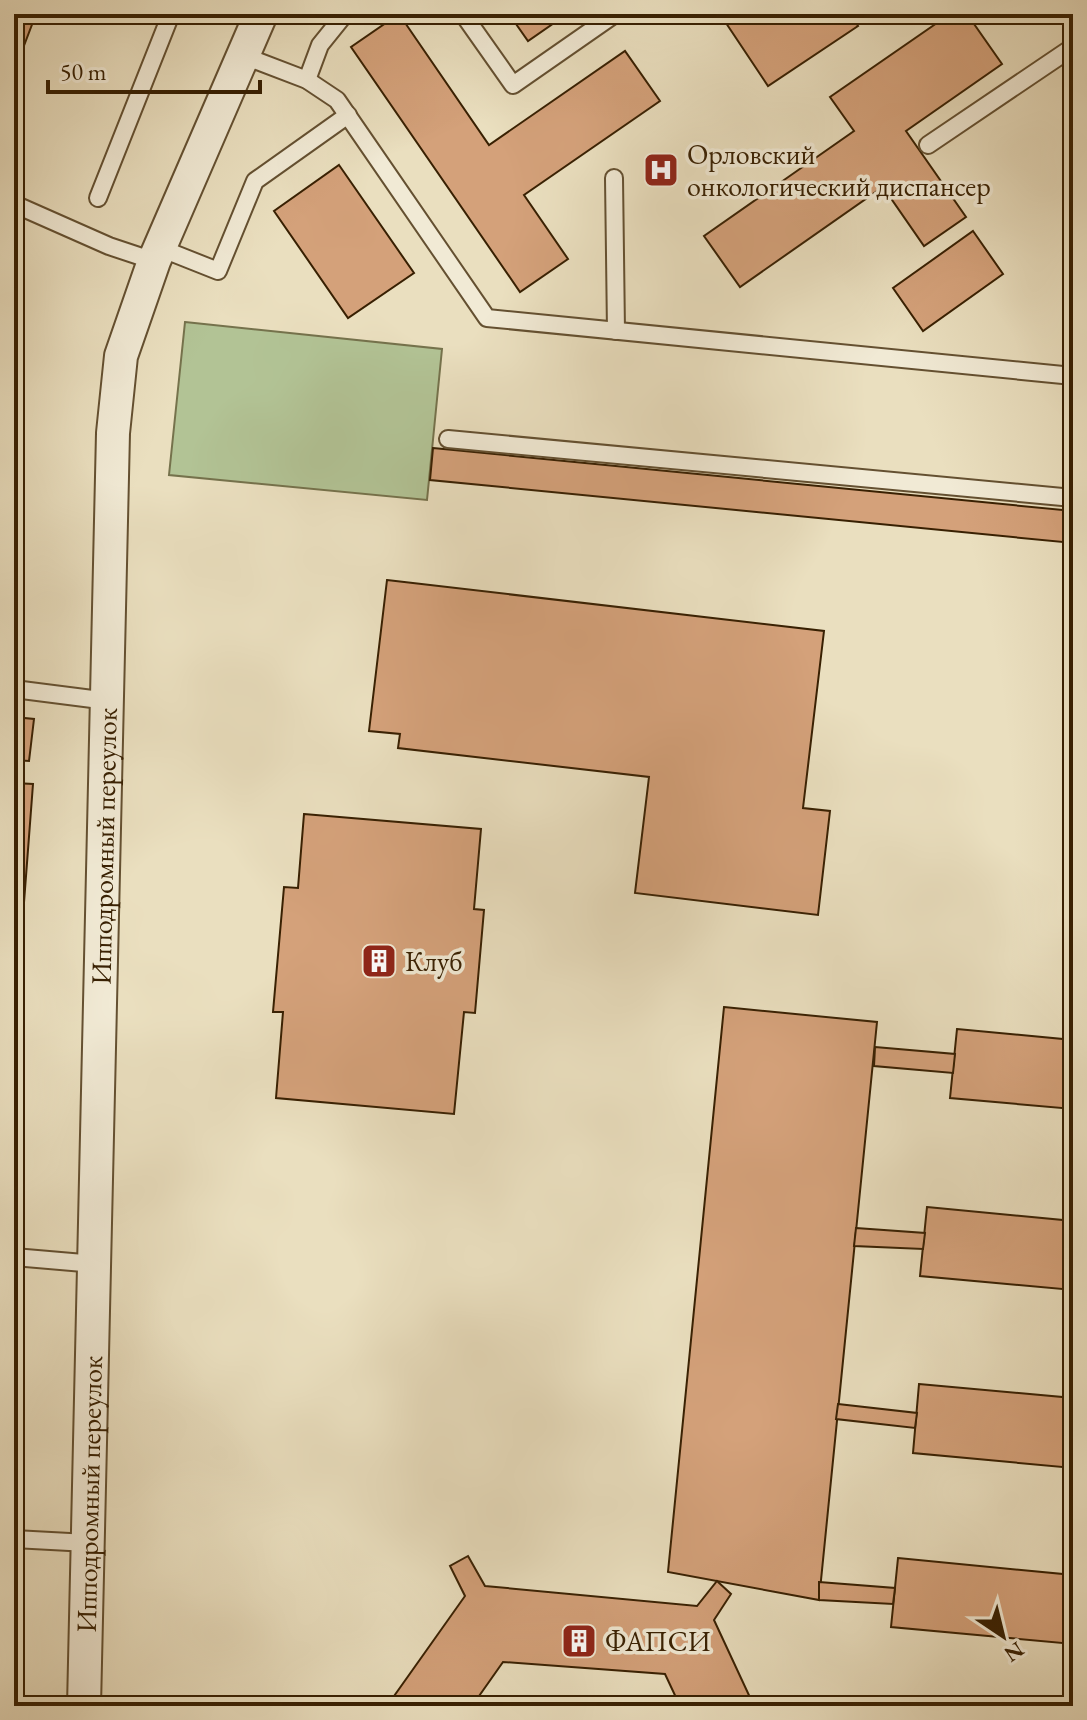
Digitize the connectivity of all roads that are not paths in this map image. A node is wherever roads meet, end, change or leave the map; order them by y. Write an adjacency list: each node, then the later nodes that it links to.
1 (171, 14): 12 (lane)
2 (261, 14): 7 (street, Ипподромный переулок)
3 (345, 14): 8 (lane)
4 (463, 14): 5 (lane)
5 (615, 14)
6 (1073, 47): 10 (lane)
7 (244, 56): 8 (lane); 14 (street, Ипподромный переулок)
8 (307, 80): 9 (lane)
9 (348, 115): 14 (lane); 15 (lane)
10 (928, 145)
11 (614, 178): 15 (lane)
12 (98, 198)
13 (14, 204): 14 (lane)
14 (157, 255): 20 (street, Ипподромный переулок)
15 (616, 331): 16 (lane)
16 (1073, 376)
17 (448, 439): 18 (lane)
18 (1073, 498)
19 (14, 689): 20 (lane)
20 (108, 701): 22 (street, Ипподромный переулок)
21 (14, 1257): 22 (lane)
22 (95, 1264): 24 (street, Ипподромный переулок)
23 (14, 1539): 24 (lane)
24 (88, 1543): 25 (street, Ипподромный переулок)
25 (84, 1706)

